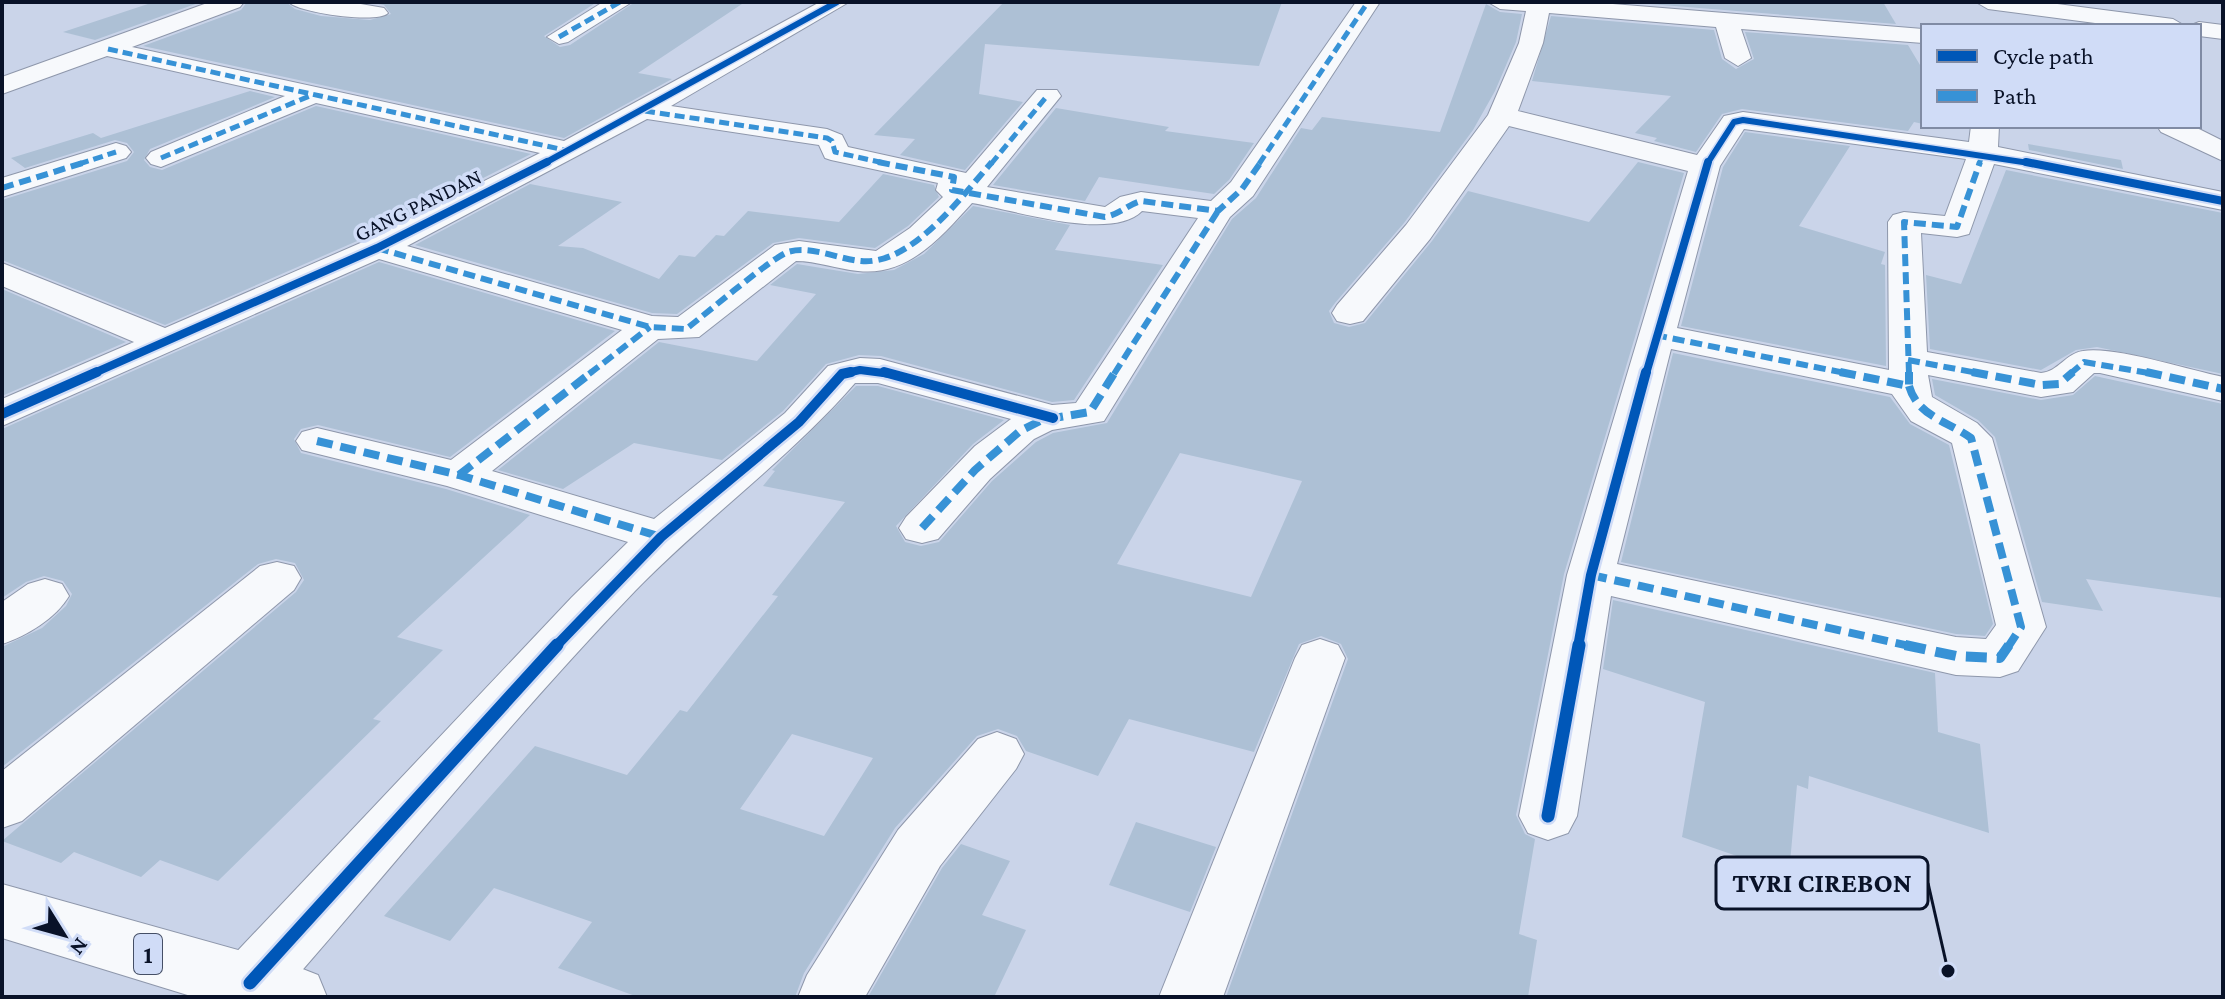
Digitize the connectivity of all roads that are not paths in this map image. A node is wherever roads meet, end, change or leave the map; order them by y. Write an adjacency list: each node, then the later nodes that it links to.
1 (232, 2): 24 (main road)
2 (301, 2): 14 (main road)
3 (620, 2): 21 (main road)
4 (837, 2): 30 (main road, GANG PANDAN)
5 (1368, 2): 42 (main road)
6 (1500, 2): 9 (main road)
7 (1988, 2): 16 (main road)
8 (2173, 2): 17 (main road)
9 (1539, 5): 10 (main road); 31 (main road)
10 (1588, 5): 12 (main road)
11 (1647, 7): 12 (main road); 15 (main road)
12 (1614, 11): 22 (main road)
13 (1768, 12): 15 (main road); 18 (main road)
14 (376, 13)
15 (1726, 19): 26 (main road)
16 (2158, 24)
17 (2186, 24)
18 (1849, 29): 20 (main road); 25 (main road)
19 (2223, 32): 23 (main road)
20 (1921, 36)
21 (559, 37)
22 (1614, 39)
23 (2201, 42)
24 (108, 49): 27 (main road); 28 (main road)
25 (1857, 54)
26 (1738, 58)
27 (2, 86)
28 (312, 95): 34 (main road); 37 (main road)
29 (1047, 96): 40 (main road)
30 (641, 110): 34 (main road, GANG PANDAN); 40 (main road)
31 (1502, 116): 38 (main road); 45 (main road)
32 (2175, 128): 36 (main road)
33 (1984, 140): 38 (main road); 41 (main road); 49 (main road)
34 (569, 151): 43 (main road, GANG PANDAN)
35 (116, 152): 39 (main road)
36 (2223, 152)
37 (161, 158)
38 (1705, 166): 47 (main road)
39 (2, 188)
40 (965, 193): 42 (main road); 46 (main road)
41 (2223, 201)
42 (1218, 211): 52 (main road)
43 (377, 248): 46 (main road); 48 (main road, GANG PANDAN)
44 (2, 273): 48 (main road)
45 (1350, 313)
46 (650, 327): 54 (main road)
47 (1655, 335): 49 (main road); 57 (main road)
48 (166, 342): 51 (main road, GANG PANDAN)
49 (1908, 373): 50 (main road); 57 (main road)
50 (2223, 389)
51 (2, 414)
52 (1053, 418): 55 (main road); 56 (main road)
53 (317, 441): 54 (main road)
54 (459, 475): 56 (main road)
55 (922, 528)
56 (661, 537): 66 (main road)
57 (1591, 575): 64 (main road)
58 (277, 578): 63 (main road)
59 (45, 596): 60 (main road)
60 (2, 626)
61 (1320, 658): 68 (main road)
62 (997, 754): 67 (main road)
63 (2, 804)
64 (1548, 816)
65 (2, 911): 66 (main road, 1)
66 (272, 990)
67 (830, 997)
68 (1191, 997)

